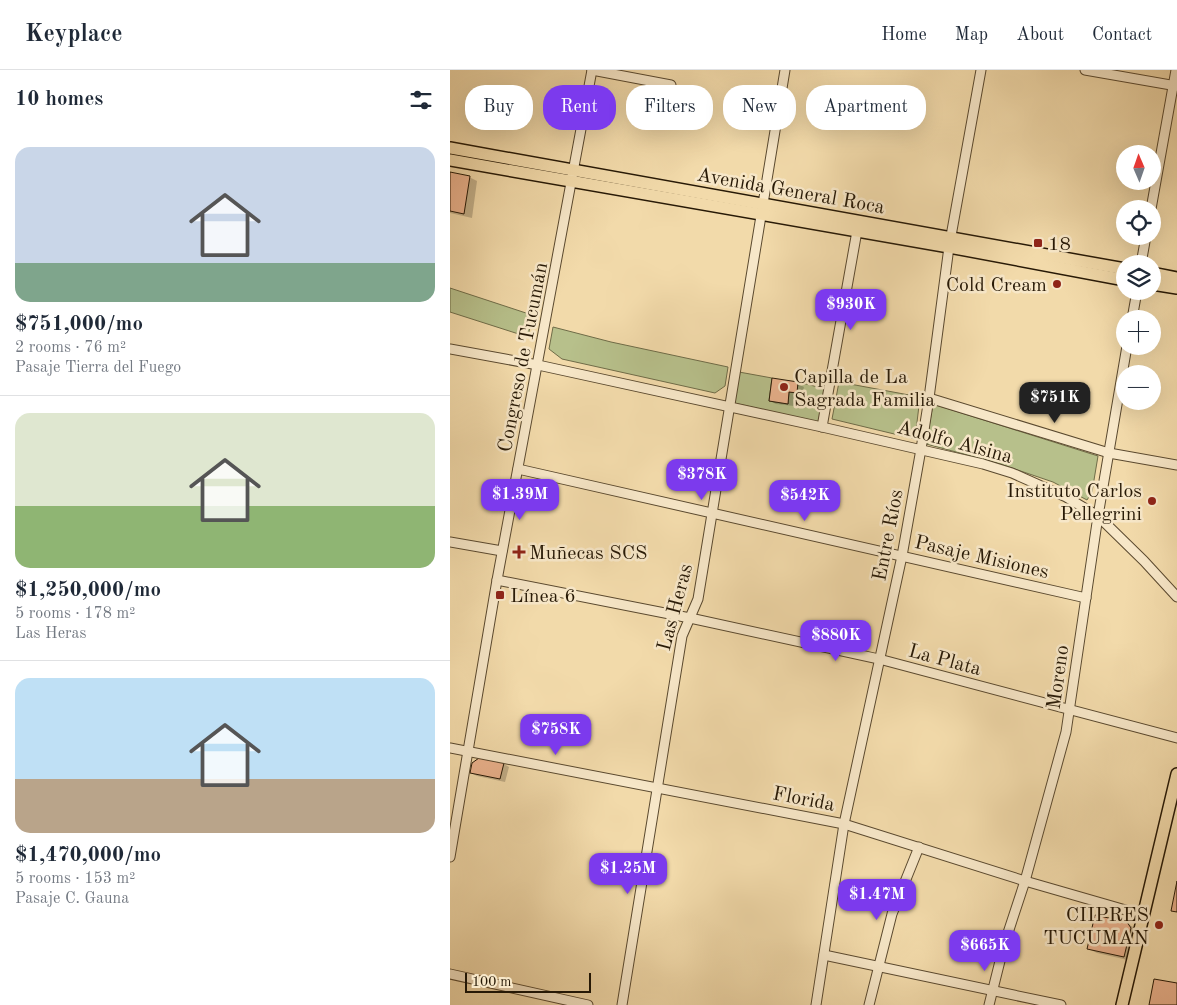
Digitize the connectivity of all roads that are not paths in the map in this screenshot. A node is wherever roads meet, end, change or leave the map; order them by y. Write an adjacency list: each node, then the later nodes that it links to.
1 (592, 70): 6 (street); 10 (street, Congreso de Tucumán)
2 (785, 70): 12 (street, Las Heras)
3 (980, 70): 14 (street, Entre Ríos)
4 (1085, 70): 7 (street)
5 (1176, 70): 7 (street)
6 (671, 85)
7 (1175, 86): 11 (street)
8 (450, 148): 10 (main road, Avenida General Roca)
9 (450, 160): 10 (main road, Avenida General Roca)
10 (573, 176): 12 (main road, Avenida General Roca); 23 (street, Congreso de Tucumán)
11 (1153, 200)
12 (761, 209): 13 (main road, Avenida General Roca); 14 (main road, Avenida General Roca); 25 (street, Las Heras)
13 (857, 231): 14 (main road, Avenida General Roca); 26 (street)
14 (950, 242): 15 (main road, Avenida General Roca); 17 (main road, Avenida General Roca); 24 (street, Entre Ríos)
15 (1116, 267)
16 (1161, 275): 18 (main road)
17 (1116, 278)
18 (1177, 278)
19 (1161, 285): 20 (main road)
20 (1177, 288)
21 (450, 349): 23 (street, Adolfo Alsina)
22 (1125, 355): 28 (street, Moreno)
23 (538, 365): 25 (street, Adolfo Alsina); 30 (street, Congreso de Tucumán)
24 (930, 398): 27 (street, Entre Ríos); 28 (street)
25 (729, 408): 26 (street, Adolfo Alsina); 31 (street, Las Heras)
26 (822, 427): 27 (street, Adolfo Alsina)
27 (921, 449): 32 (street, Adolfo Alsina); 35 (street, Entre Ríos)
28 (1109, 453): 29 (street); 32 (street, Moreno)
29 (1177, 466)
30 (518, 469): 31 (street, Pasaje Misiones); 34 (street, Congreso de Tucumán)
31 (712, 513): 35 (street, Pasaje Misiones); 39 (street, Las Heras)
32 (1098, 516): 37 (street, Adolfo Alsina); 38 (street, Moreno)
33 (450, 542): 34 (street)
34 (502, 551): 36 (street, Congreso de Tucumán)
35 (902, 556): 38 (street, Pasaje Misiones); 40 (street, Entre Ríos)
36 (497, 580): 39 (street, La Plata); 44 (street, Congreso de Tucumán)
37 (1177, 597)
38 (1086, 598): 41 (street, Moreno)
39 (690, 618): 40 (street, La Plata); 46 (street, Las Heras)
40 (878, 659): 41 (street, La Plata); 47 (street, Entre Ríos)
41 (1070, 711): 42 (street, La Plata); 51 (street, Moreno)
42 (1177, 738)
43 (450, 748): 44 (street, Florida)
44 (468, 751): 46 (street, Florida); 48 (street, Congreso de Tucumán)
45 (1177, 774): 52 (main road)
46 (657, 788): 47 (street, Florida); 58 (street, Las Heras)
47 (844, 824): 49 (street, Florida); 53 (street, Entre Ríos)
48 (451, 840): 50 (street, Congreso de Tucumán)
49 (918, 847): 51 (street, Florida); 54 (street)
50 (450, 858)
51 (1025, 881): 52 (street, Florida); 56 (street, Moreno)
52 (1143, 915): 63 (main road)
53 (824, 955): 54 (street); 59 (street, Entre Ríos)
54 (878, 966): 56 (street); 60 (street)
55 (450, 974): 57 (street)
56 (993, 990): 61 (street, Moreno); 62 (street)
57 (588, 1005)
58 (622, 1005)
59 (816, 1005)
60 (869, 1005)
61 (989, 1005)
62 (1061, 1005)
63 (1122, 1005)

